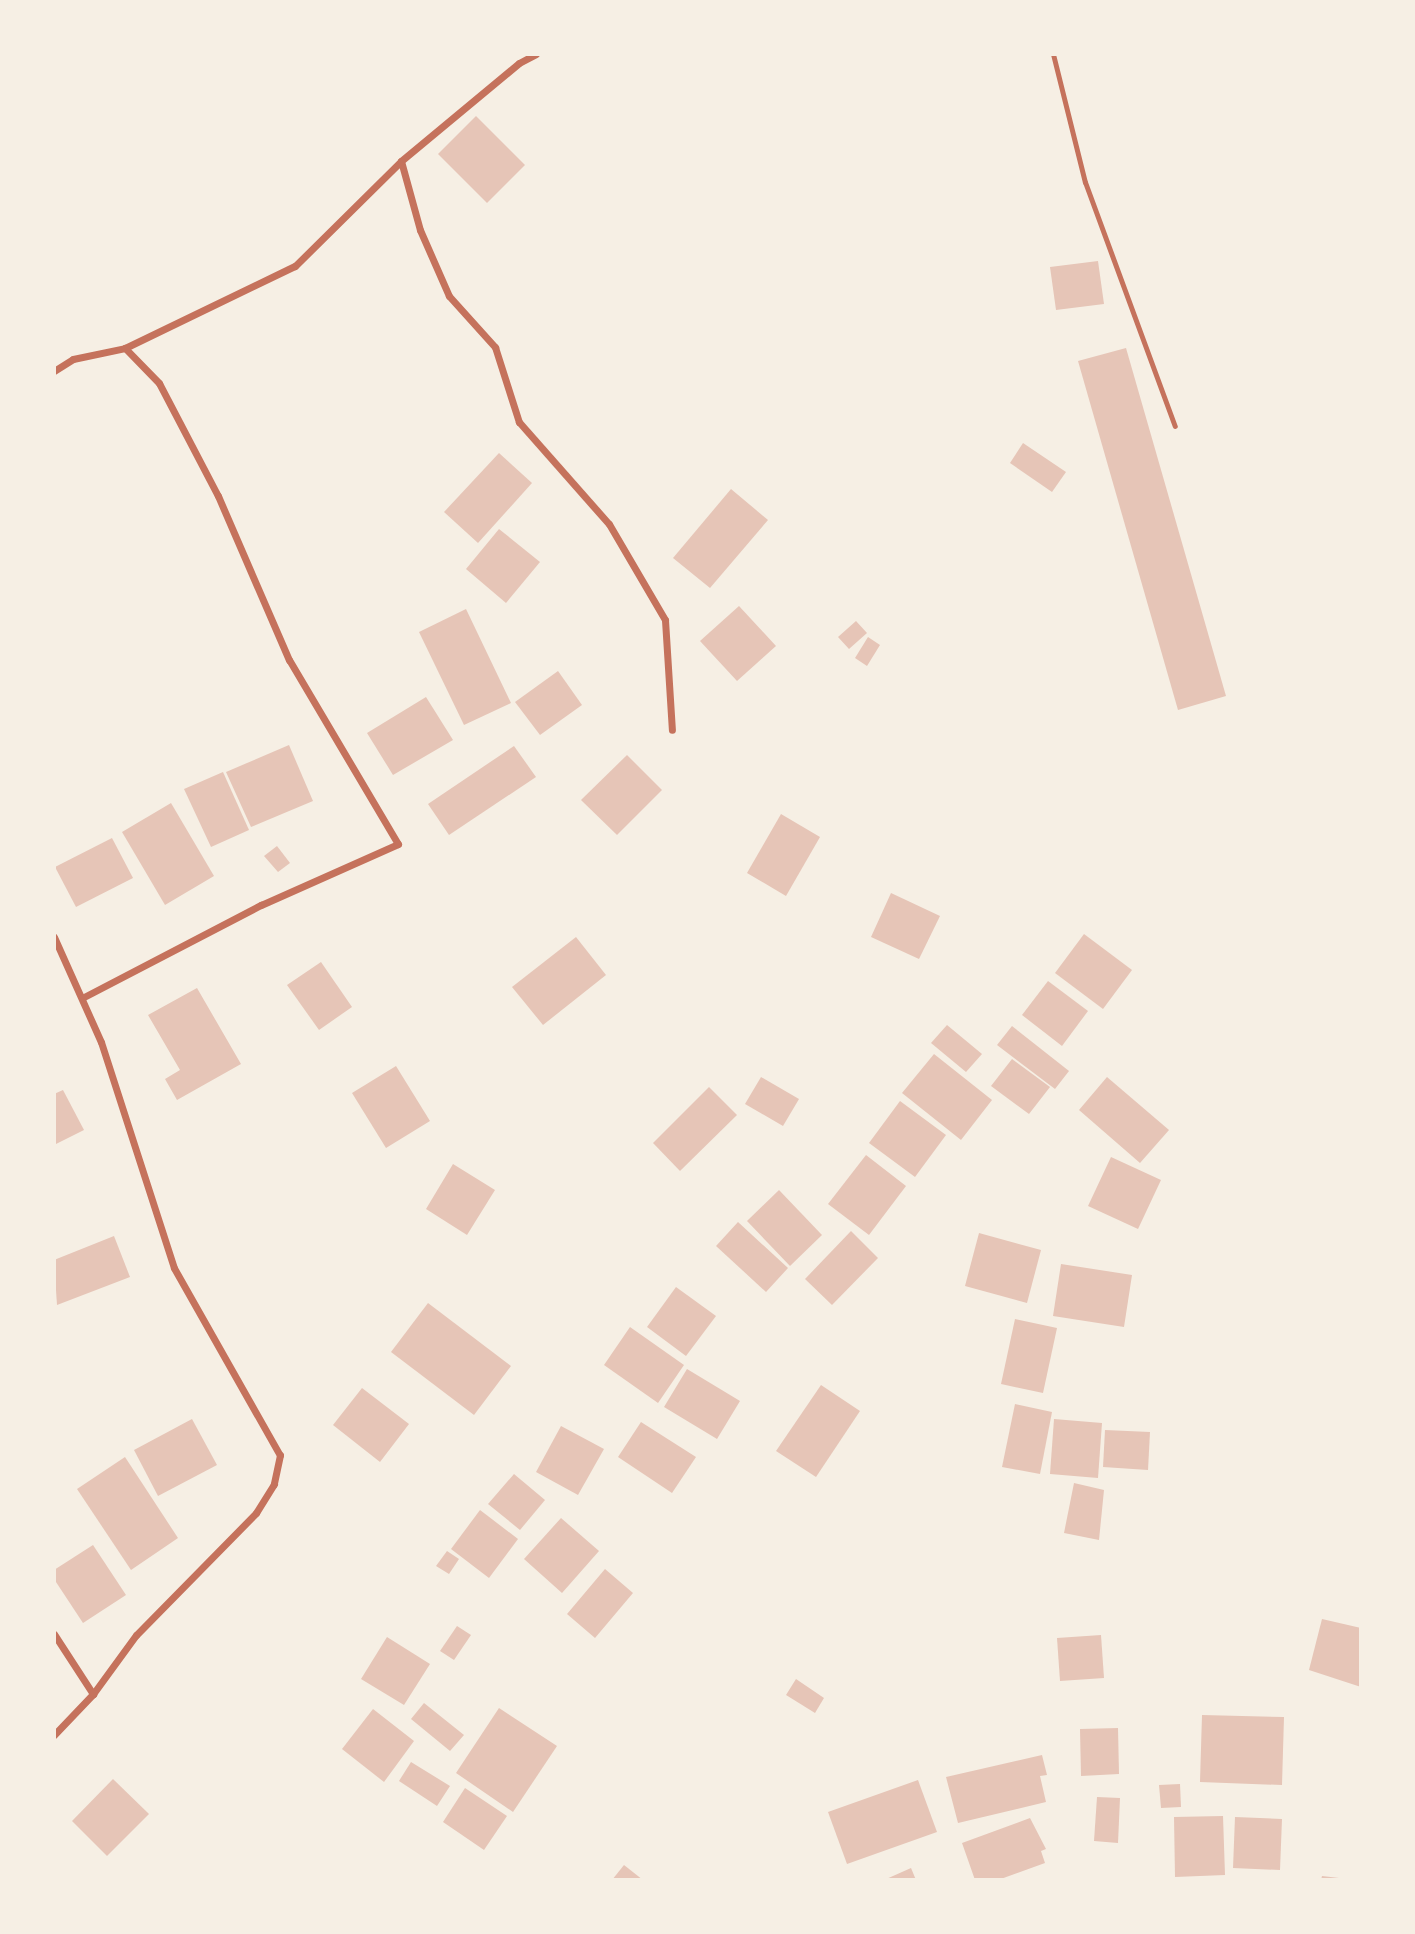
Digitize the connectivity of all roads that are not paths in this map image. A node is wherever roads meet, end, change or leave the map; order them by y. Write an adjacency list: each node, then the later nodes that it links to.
1 (536, 54): 3 (street)
2 (1053, 54): 6 (lane)
3 (401, 161): 4 (street); 7 (street)
4 (125, 348): 5 (street); 9 (street)
5 (54, 371)
6 (1175, 426)
7 (672, 730)
8 (54, 937): 9 (street)
9 (82, 998): 11 (street)
10 (54, 1634): 11 (street)
11 (93, 1694): 12 (street)
12 (54, 1735)

